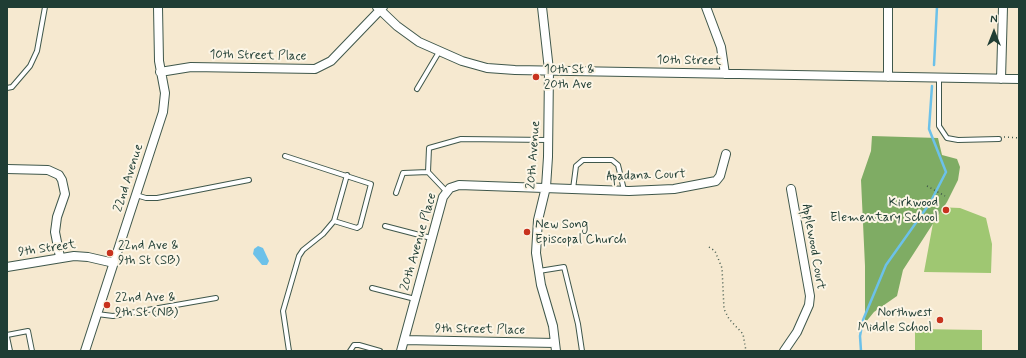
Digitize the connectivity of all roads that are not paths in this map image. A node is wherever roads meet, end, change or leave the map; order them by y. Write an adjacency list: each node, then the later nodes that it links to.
1 (44, 7): 16 (lane)
2 (158, 7): 10 (street, 22nd Avenue)
3 (542, 7): 9 (street, 20th Avenue)
4 (706, 7): 11 (street)
5 (888, 7): 12 (street)
6 (1003, 7): 14 (street)
7 (380, 8): 8 (street, 10th Street); 10 (street, 10th Street Place)
8 (439, 52): 9 (street, 10th Street); 17 (lane)
9 (549, 70): 11 (street, 10th Street); 19 (street, 20th Avenue)
10 (160, 72): 32 (street, 22nd Avenue)
11 (725, 74): 12 (street, 10th Street)
12 (888, 77): 13 (street, 10th Street)
13 (939, 78): 14 (street, 10th Street); 18 (lane)
14 (1001, 79): 15 (street, 10th Street)
15 (1019, 79)
16 (7, 88)
17 (416, 89)
18 (999, 139)
19 (548, 140): 23 (lane); 26 (street, 20th Avenue)
20 (726, 154): 30 (street, Apadana Court)
21 (285, 156): 24 (lane)
22 (7, 169): 36 (street)
23 (428, 172): 29 (lane); 31 (lane)
24 (347, 175): 33 (lane); 33 (lane)
25 (249, 180): 32 (lane)
26 (546, 187): 27 (street, Apadana Court); 29 (street, 20th Avenue Place); 39 (street, 20th Avenue)
27 (573, 189): 30 (street, Apadana Court); 30 (lane)
28 (791, 189): 55 (street, Applewood Court)
29 (446, 191): 35 (street, 20th Avenue Place)
30 (624, 191)
31 (396, 193)
32 (136, 195): 37 (street, 22nd Avenue)
33 (334, 221): 50 (lane)
34 (385, 226): 35 (lane)
35 (432, 238): 42 (street, 20th Avenue Place)
36 (60, 257): 37 (street, 9th Street); 38 (street, 9th Street)
37 (114, 263): 43 (street, 22nd Avenue)
38 (7, 267)
39 (538, 271): 46 (street, 20th Avenue); 54 (lane)
40 (372, 288): 42 (lane)
41 (216, 298): 43 (lane)
42 (415, 299): 45 (street, 20th Avenue Place)
43 (97, 314): 49 (street, 22nd Avenue)
44 (7, 336): 47 (lane); 48 (lane)
45 (404, 340): 46 (street, 9th Street Place); 53 (street, 20th Avenue Place)
46 (556, 347)
47 (10, 351)
48 (32, 351)
49 (84, 351)
50 (289, 351)
51 (350, 351): 52 (lane)
52 (380, 351)
53 (401, 351)
54 (582, 351)
55 (784, 351)

